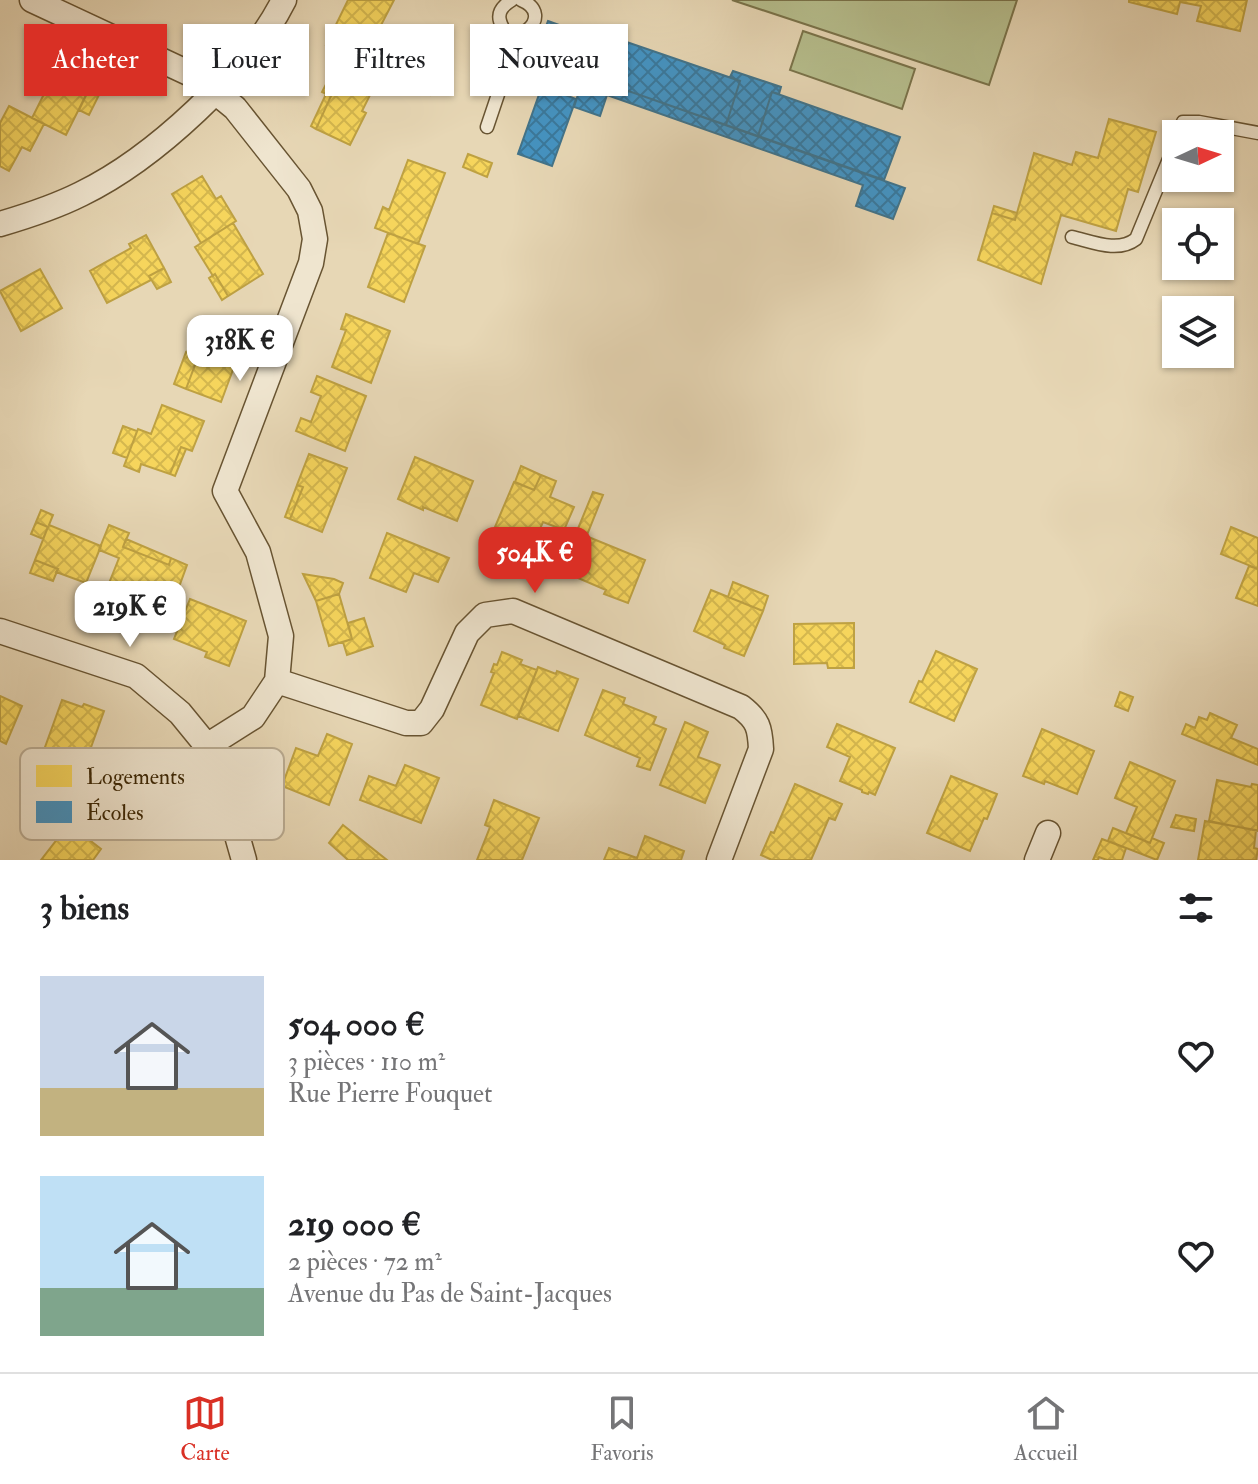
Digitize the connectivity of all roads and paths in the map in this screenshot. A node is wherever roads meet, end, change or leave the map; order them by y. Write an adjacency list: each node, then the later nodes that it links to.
1 (32, 0): 8 (street)
2 (284, 0): 5 (street)
3 (512, 0): 6 (lane)
4 (526, 1): 7 (lane)
5 (269, 24)
6 (501, 24)
7 (533, 24)
8 (183, 70)
9 (211, 96): 16 (street)
10 (222, 96): 19 (street)
11 (497, 96): 12 (lane)
12 (487, 127)
13 (1234, 129): 14 (lane)
14 (1258, 133)
15 (1162, 176): 17 (lane)
16 (0, 224)
17 (1072, 237)
18 (0, 631): 20 (street)
19 (277, 681): 20 (street); 24 (street)
20 (207, 746)
21 (1048, 833): 25 (street)
22 (238, 840): 23 (street)
23 (244, 860)
24 (719, 860)
25 (1037, 860)

